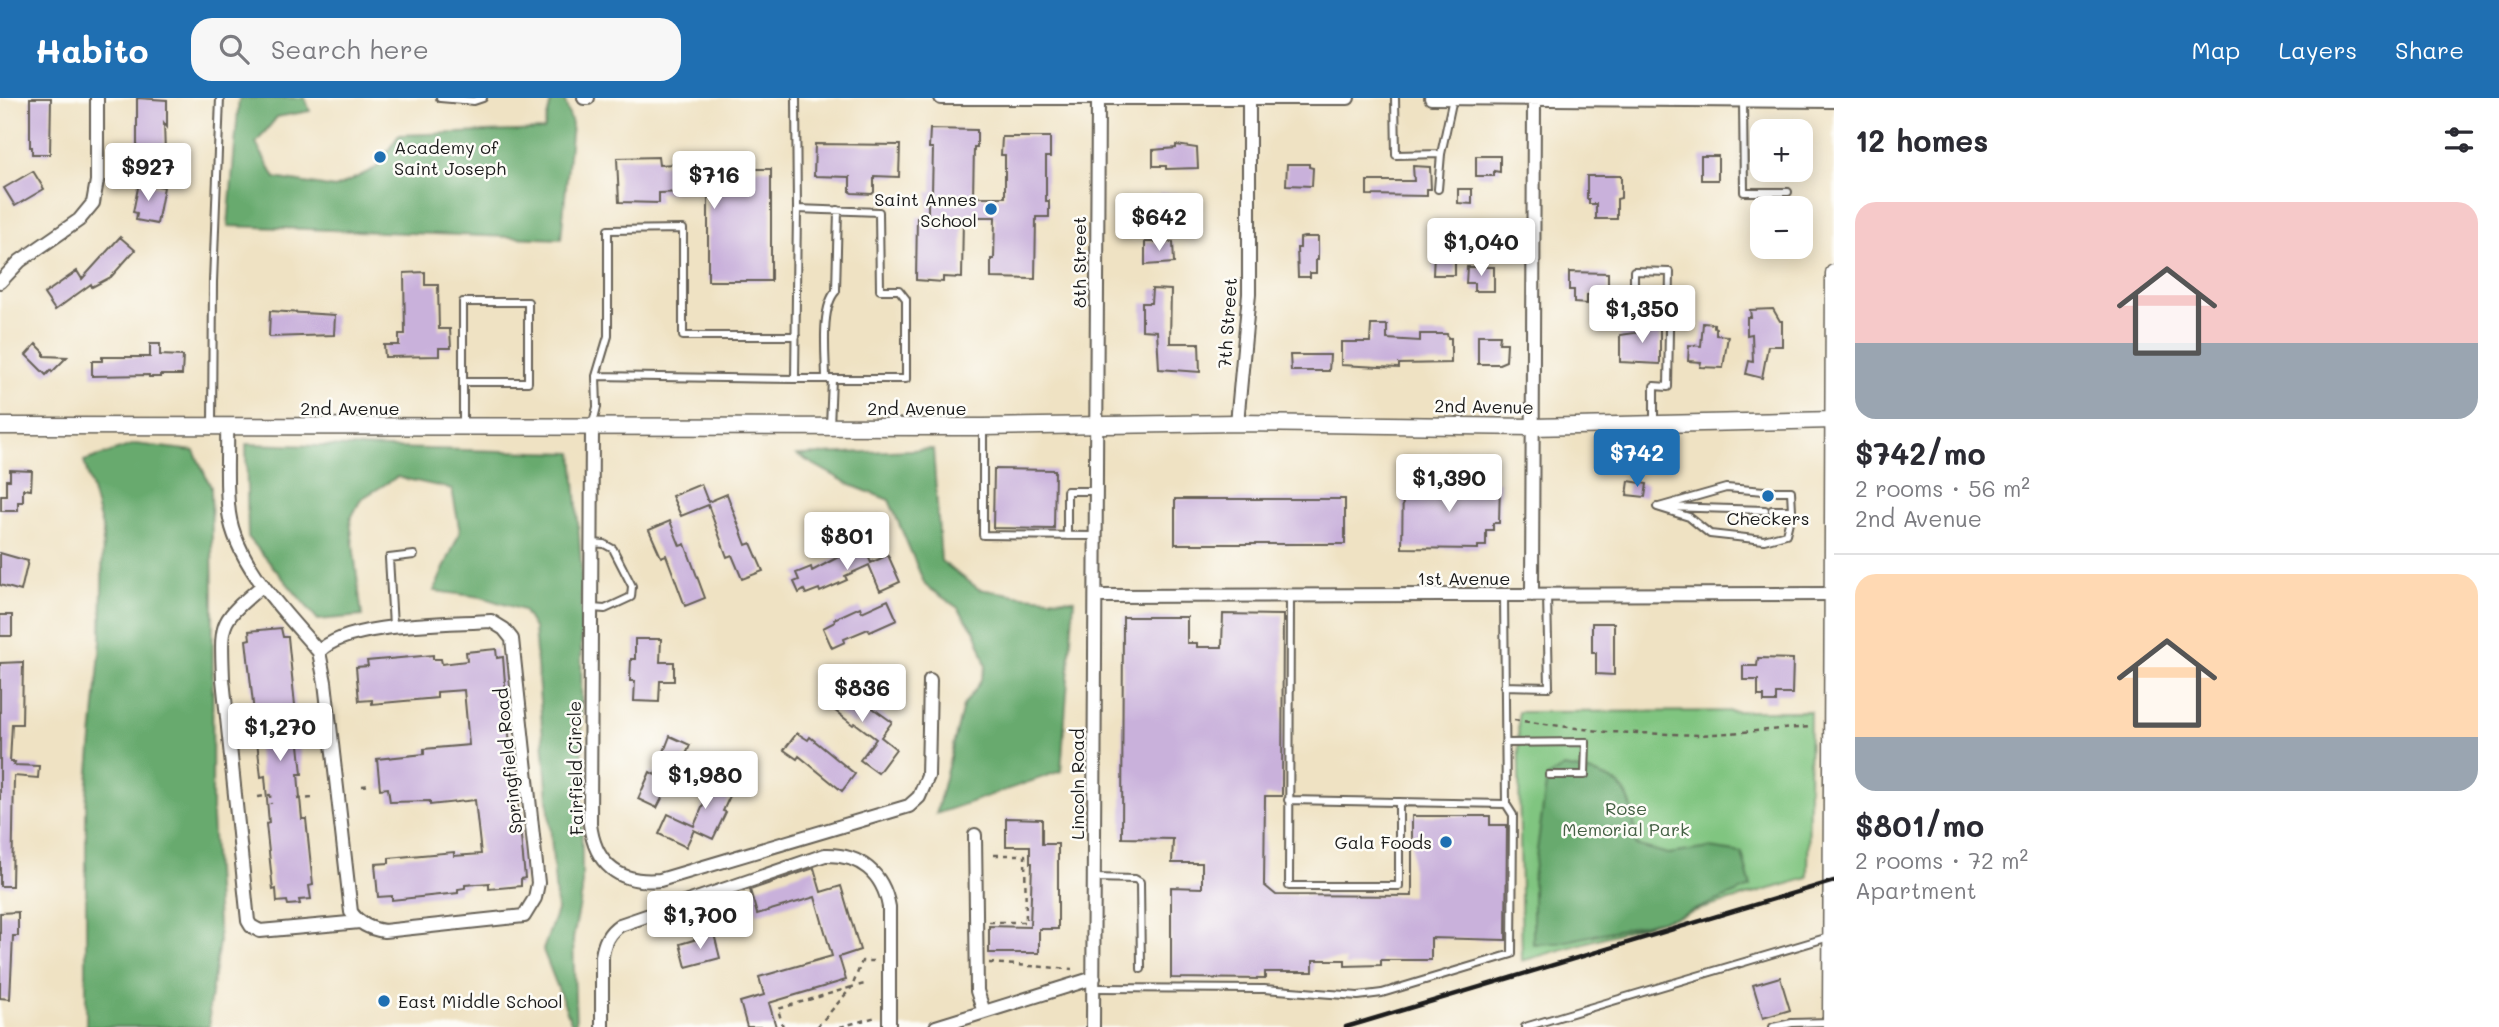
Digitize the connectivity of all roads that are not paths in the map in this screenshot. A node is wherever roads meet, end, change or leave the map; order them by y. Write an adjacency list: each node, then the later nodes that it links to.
1 (97, 98): 24 (street)
2 (220, 98): 37 (lane)
3 (440, 98): 4 (lane)
4 (483, 98)
5 (796, 98): 21 (lane)
6 (941, 98): 7 (street)
7 (1098, 98): 12 (street); 34 (street, 8th Street)
8 (1348, 98): 12 (street)
9 (1395, 98): 18 (lane)
10 (1431, 98): 11 (street)
11 (1453, 98): 13 (street); 18 (lane)
12 (1249, 99): 32 (street, 7th Street)
13 (1534, 99): 14 (street); 36 (street)
14 (1648, 99): 15 (street)
15 (1681, 99): 16 (street)
16 (1744, 101): 17 (street); 20 (lane)
17 (1834, 101)
18 (1441, 154): 19 (lane)
19 (1438, 189)
20 (1788, 192)
21 (797, 209): 22 (lane); 26 (lane)
22 (838, 210): 29 (lane); 29 (lane)
23 (1834, 273): 31 (street)
24 (0, 282)
25 (1634, 314): 33 (lane)
26 (796, 336): 27 (lane); 28 (lane)
27 (596, 376): 28 (lane); 39 (lane)
28 (795, 379): 29 (lane)
29 (829, 379): 40 (lane)
30 (463, 382): 30 (lane); 38 (lane)
31 (1834, 419): 33 (street, 2nd Avenue); 45 (street)
32 (1237, 423): 34 (street, 2nd Avenue); 36 (street, 2nd Avenue)
33 (1654, 423): 36 (street, 2nd Avenue)
34 (1096, 425): 41 (street, 2nd Avenue); 42 (street, Lincoln Road)
35 (0, 426): 37 (street, 2nd Avenue)
36 (1533, 426): 55 (street)
37 (220, 427): 38 (street, 2nd Avenue); 52 (street)
38 (463, 427): 39 (street, 2nd Avenue)
39 (592, 428): 40 (street, 2nd Avenue); 49 (street, Fairfield Circle)
40 (830, 428): 41 (street, 2nd Avenue)
41 (983, 428): 47 (lane)
42 (1096, 491): 47 (lane); 48 (street, Lincoln Road)
43 (1657, 507): 44 (lane); 44 (lane); 44 (lane)
44 (1792, 510)
45 (1834, 512): 46 (street)
46 (1834, 530): 51 (street)
47 (1067, 536): 48 (lane)
48 (1096, 536): 57 (street, Lincoln Road)
49 (593, 543): 59 (street, Fairfield Circle); 59 (lane)
50 (414, 555): 60 (lane)
51 (1834, 567): 53 (street)
52 (263, 585): 61 (street); 72 (street, Springfield Road)
53 (1833, 594): 56 (street, 1st Avenue); 64 (street)
54 (1504, 595): 55 (street, 1st Avenue); 58 (street, 1st Avenue); 63 (lane)
55 (1532, 595): 56 (street, 1st Avenue)
56 (1547, 595): 63 (lane)
57 (1096, 596): 58 (street, 1st Avenue); 71 (street, Lincoln Road)
58 (1290, 596): 67 (lane)
59 (592, 608): 62 (street, Fairfield Circle)
60 (393, 628): 61 (street, Springfield Road); 72 (street, Springfield Road)
61 (319, 652): 72 (street)
62 (930, 680)
63 (1504, 686): 65 (lane)
64 (1833, 742): 73 (street)
65 (1505, 743): 66 (lane); 69 (lane)
66 (1549, 775)
67 (1288, 800): 68 (lane); 68 (lane)
68 (1399, 802): 69 (lane)
69 (1506, 804): 75 (lane)
70 (975, 835): 77 (street)
71 (1094, 878): 74 (lane); 75 (street, Lincoln Road)
72 (360, 922)
73 (1831, 936): 76 (street); 84 (lane)
74 (1141, 969)
75 (1094, 983): 77 (street); 83 (street)
76 (1833, 983): 79 (street)
77 (984, 1012): 82 (street)
78 (889, 1020): 81 (street)
79 (1832, 1023): 80 (lane)
80 (1792, 1025): 85 (lane)
81 (602, 1027)
82 (936, 1027)
83 (1093, 1027)
84 (1525, 1027)
85 (1773, 1027)

